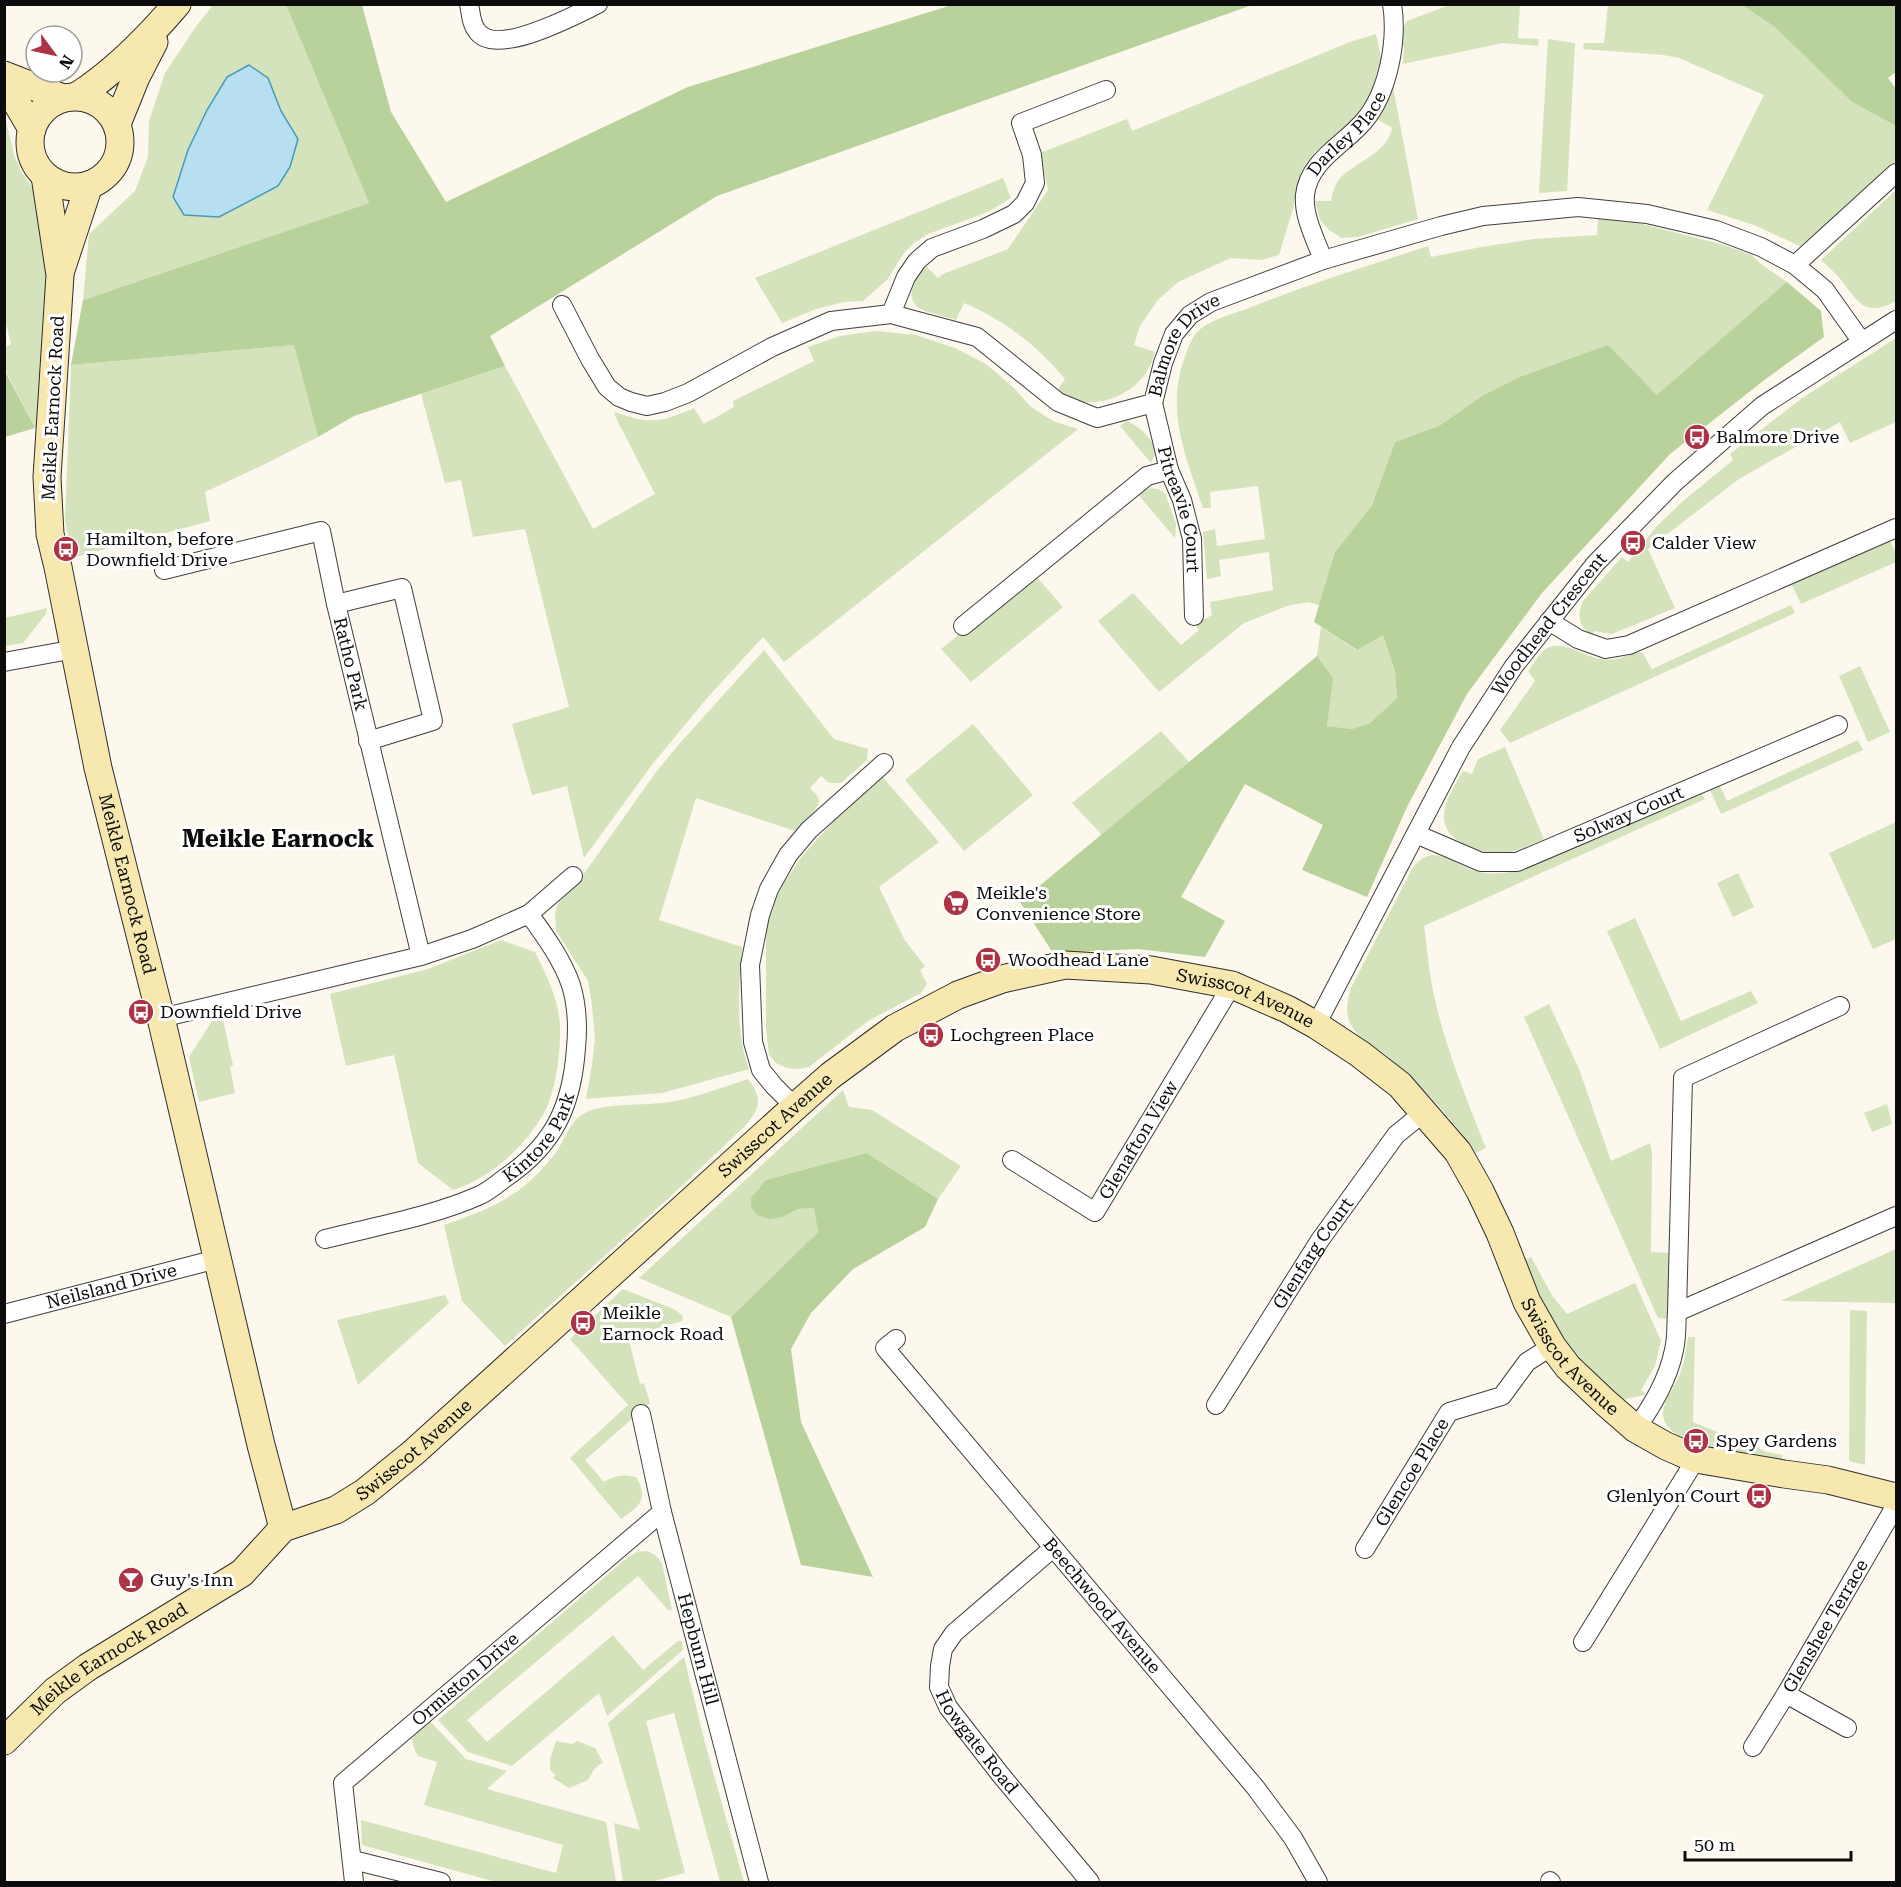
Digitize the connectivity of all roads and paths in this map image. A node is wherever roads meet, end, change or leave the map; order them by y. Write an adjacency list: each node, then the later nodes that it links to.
1 (469, 4): 2 (street)
2 (598, 4)
3 (1392, 4): 14 (street, Darley Place)
4 (176, 6): 8 (street); 9 (street)
5 (4, 75): 8 (street)
6 (4, 81): 10 (street)
7 (1106, 90): 18 (street)
8 (70, 97): 9 (street); 10 (street)
9 (117, 124): 13 (street)
10 (32, 129): 12 (street)
11 (1896, 173): 15 (street)
12 (45, 176): 13 (street); 16 (street, Meikle Earnock Road)
13 (89, 185): 16 (street, Meikle Earnock Road)
14 (1323, 260): 15 (street, Balmore Drive); 21 (street, Balmore Drive)
15 (1795, 265): 20 (street, Balmore Drive)
16 (60, 275): 29 (street, Meikle Earnock Road)
17 (562, 305): 18 (street, Balmore Drive)
18 (891, 314): 21 (street, Balmore Drive)
19 (1896, 320): 20 (street, Woodhead Crescent)
20 (1862, 342): 27 (street, Woodhead Crescent)
21 (1153, 404): 22 (street, Pitreavie Court)
22 (1169, 470): 26 (street, Pitreavie Court); 28 (street)
23 (1896, 528): 27 (street)
24 (164, 570): 25 (street, Ratho Park)
25 (336, 604): 32 (street, Ratho Park); 32 (street)
26 (1194, 616)
27 (1549, 621): 34 (street, Woodhead Crescent)
28 (963, 626)
29 (75, 649): 30 (street); 40 (street, Meikle Earnock Road)
30 (4, 662)
31 (1838, 725): 34 (street, Solway Court)
32 (368, 741): 37 (street, Ratho Park)
33 (884, 763): 42 (street)
34 (1416, 834): 41 (street, Woodhead Crescent)
35 (573, 876): 36 (street)
36 (529, 914): 37 (street); 46 (street, Kintore Park)
37 (421, 956): 40 (street)
38 (1232, 985): 41 (street, Swisscot Avenue); 42 (street, Swisscot Avenue); 44 (street, Glenafton View)
39 (1840, 1006): 48 (street)
40 (161, 1018): 47 (street, Meikle Earnock Road)
41 (1316, 1025): 43 (street, Swisscot Avenue)
42 (795, 1107): 59 (street, Swisscot Avenue)
43 (1423, 1113): 51 (street, Swisscot Avenue); 52 (street, Glenfarg Court)
44 (1012, 1160)
45 (1896, 1216): 48 (street)
46 (325, 1239)
47 (218, 1259): 49 (street, Neilsland Drive); 59 (street, Meikle Earnock Road)
48 (1677, 1312): 54 (street)
49 (4, 1314)
50 (896, 1339): 60 (street, Beechwood Avenue)
51 (1552, 1346): 54 (street, Swisscot Avenue); 61 (street, Glencoe Place)
52 (1216, 1405)
53 (641, 1414): 58 (street, Hepburn Hill)
54 (1636, 1429): 55 (street, Swisscot Avenue)
55 (1696, 1459): 56 (street, Swisscot Avenue); 62 (street)
56 (1896, 1497)
57 (1896, 1505): 63 (street, Glenshee Terrace)
58 (662, 1512): 67 (street, Ormiston Drive); 70 (street, Hepburn Hill)
59 (283, 1528): 65 (street, Meikle Earnock Road)
60 (1053, 1548): 71 (street, Howgate Road); 72 (street, Beechwood Avenue)
61 (1365, 1549)
62 (1583, 1641)
63 (1786, 1694): 64 (street); 66 (street, Glenshee Terrace)
64 (1847, 1728)
65 (4, 1741)
66 (1753, 1747)
67 (353, 1860): 68 (street, Ormiston Drive); 69 (street)
68 (354, 1882)
69 (441, 1882)
70 (759, 1882)
71 (1090, 1882)
72 (1318, 1882)

